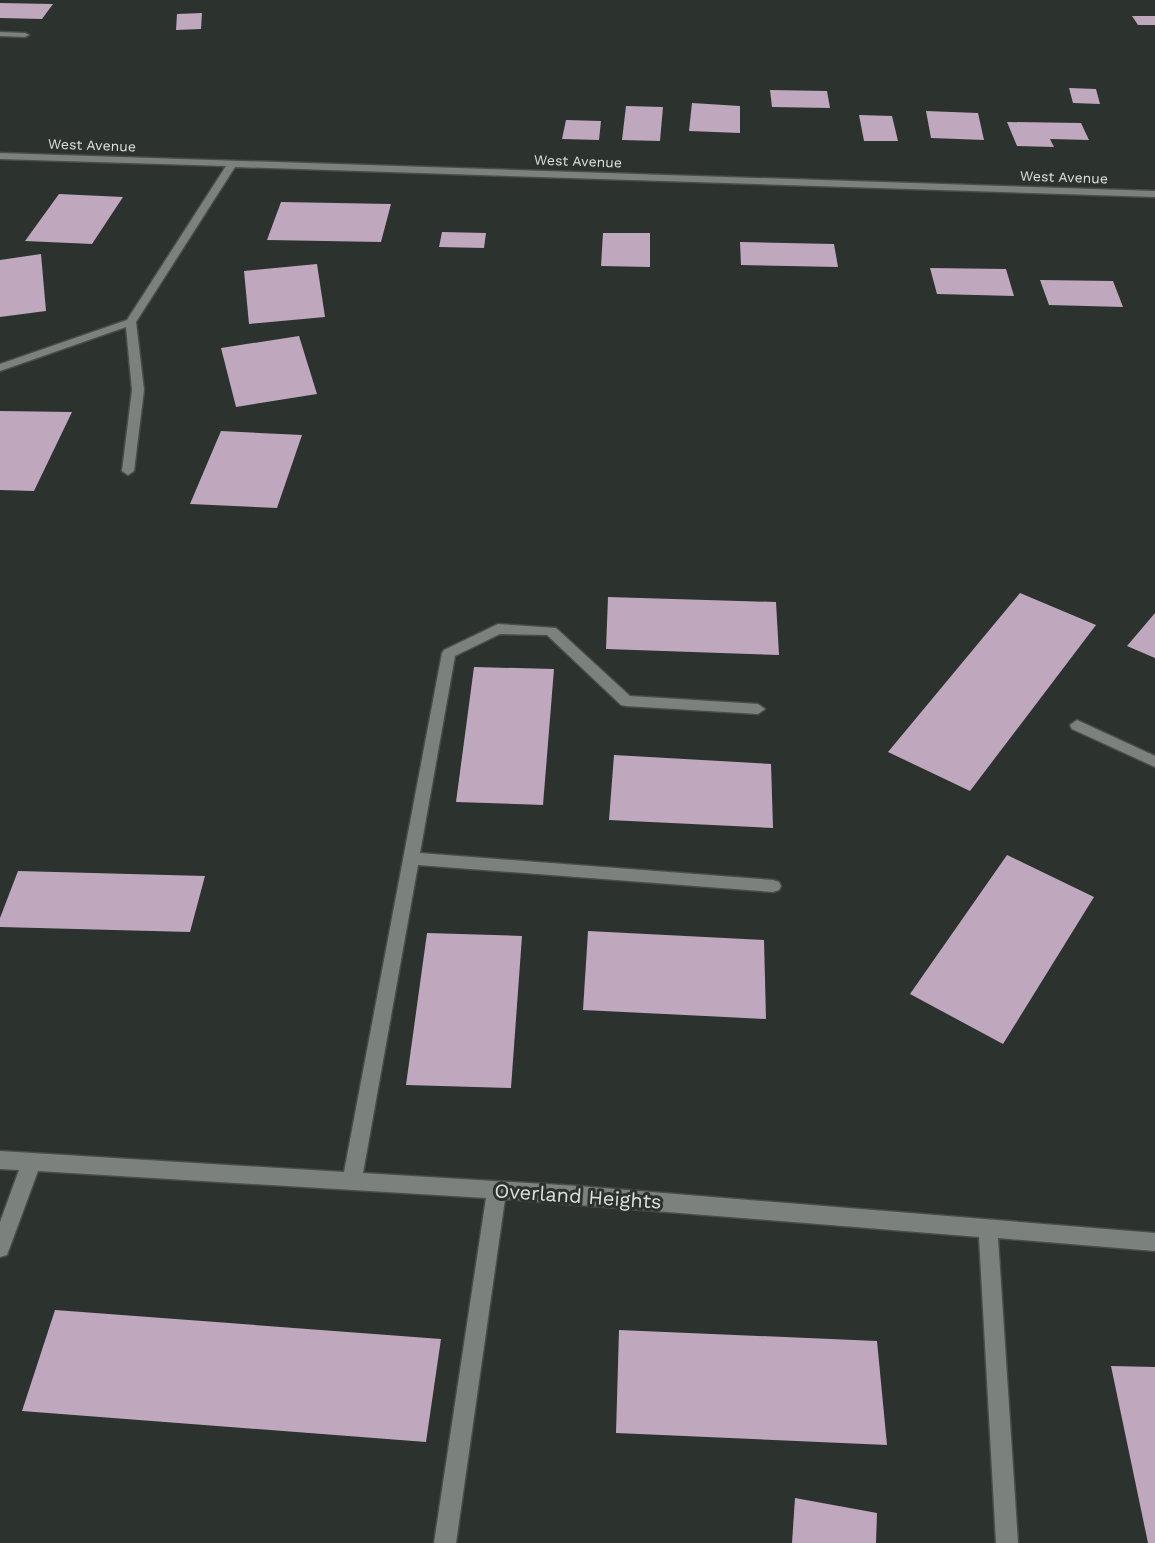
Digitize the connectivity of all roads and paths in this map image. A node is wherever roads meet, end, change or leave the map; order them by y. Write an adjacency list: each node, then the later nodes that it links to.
1 (0, 34): 2 (street)
2 (25, 35)
3 (0, 156): 4 (street, West Avenue)
4 (232, 164): 5 (street, West Avenue); 6 (street)
5 (1155, 194)
6 (131, 322): 7 (street); 8 (street)
7 (0, 368)
8 (128, 471)
9 (758, 709): 12 (street)
10 (1077, 725): 11 (street)
11 (1155, 762)
12 (412, 858): 13 (street); 16 (street)
13 (774, 886)
14 (0, 1160): 15 (street, Overland Heights)
15 (32, 1161): 16 (street, Overland Heights); 20 (street)
16 (352, 1181): 17 (street, Overland Heights)
17 (497, 1190): 18 (street, Overland Heights); 21 (street)
18 (988, 1228): 19 (street, Overland Heights); 22 (street)
19 (1155, 1242)
20 (0, 1248)
21 (446, 1543)
22 (1007, 1543)

